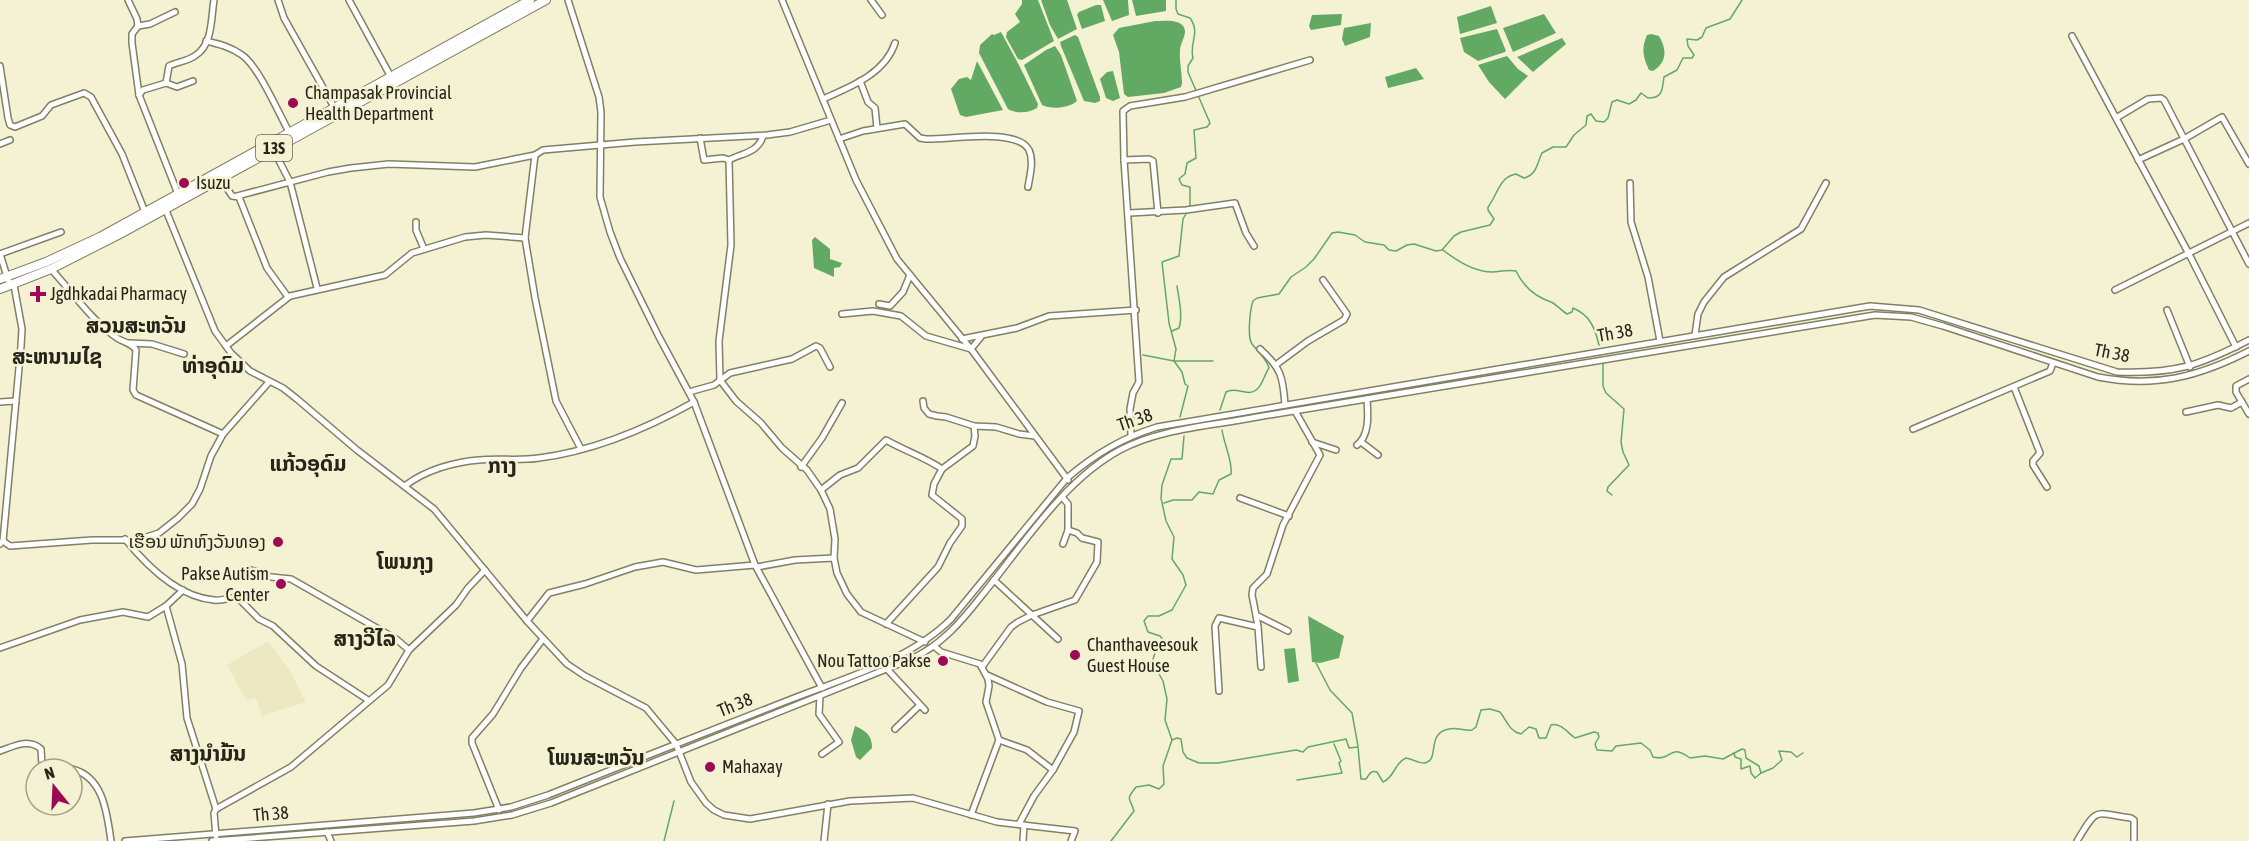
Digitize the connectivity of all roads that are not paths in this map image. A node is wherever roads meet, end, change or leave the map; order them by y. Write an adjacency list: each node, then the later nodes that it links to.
1 (128, 0): 12 (street)
2 (213, 0): 14 (street)
3 (278, 0): 24 (street)
4 (349, 0): 18 (street)
5 (530, 0): 18 (highway, 13S)
6 (546, 0): 18 (highway, 13S)
7 (568, 0): 35 (street)
8 (782, 0): 23 (street)
9 (871, 0): 11 (street)
10 (175, 12): 12 (street)
11 (882, 15)
12 (138, 26): 22 (street)
13 (2072, 36): 25 (street)
14 (206, 41): 21 (street); 28 (street)
15 (895, 43): 20 (street)
16 (1310, 60): 39 (street)
17 (0, 66): 50 (street)
18 (393, 80): 24 (highway, 13S); 36 (highway, 13S)
19 (193, 81): 21 (street)
20 (860, 81): 23 (street); 27 (street)
21 (166, 83): 22 (street)
22 (139, 95): 47 (street)
23 (823, 99): 26 (street)
24 (334, 107): 28 (highway, 13S)
25 (2116, 118): 32 (street); 40 (street)
26 (831, 120): 29 (street); 31 (street)
27 (877, 128): 31 (street); 46 (street)
28 (289, 132): 42 (highway, 13S)
29 (763, 136): 30 (street); 38 (street)
30 (700, 138): 35 (street); 38 (street)
31 (840, 139): 64 (street)
32 (2184, 139): 40 (street); 41 (street); 56 (street)
33 (10, 140): 34 (street)
34 (0, 144)
35 (600, 144): 37 (street); 99 (street)
36 (273, 149): 42 (highway, 13S); 43 (street)
37 (535, 155): 43 (street); 57 (street)
38 (729, 160): 96 (street)
39 (1124, 160): 51 (street); 52 (street)
40 (2138, 160): 61 (street)
41 (2249, 164)
42 (219, 176): 47 (highway, 13S); 48 (street); 49 (highway, 13S)
43 (290, 182): 48 (street); 68 (street)
44 (1630, 183): 80 (street)
45 (1826, 183): 76 (street)
46 (1028, 187)
47 (178, 194): 49 (highway, 13S)
48 (237, 196): 71 (street)
49 (164, 206): 50 (highway, 13S); 63 (highway, 13S); 82 (street)
50 (146, 212): 65 (highway, 13S)
51 (1129, 213): 52 (street); 74 (street)
52 (1158, 213): 58 (street)
53 (416, 222): 59 (street)
54 (2249, 223): 56 (street)
55 (61, 232): 60 (street)
56 (2232, 232): 61 (street); 62 (street)
57 (525, 238): 59 (street); 119 (street)
58 (1254, 246)
59 (424, 249): 68 (street)
60 (0, 254): 65 (street)
61 (2189, 254): 70 (street); 83 (street)
62 (2249, 264)
63 (51, 269): 67 (highway, 13S); 81 (street)
64 (910, 276): 72 (street); 78 (street)
65 (4, 278): 67 (street)
66 (1323, 280): 90 (street)
67 (12, 286): 69 (highway, 13S); 101 (street)
68 (317, 288): 71 (street)
69 (0, 289)
70 (2115, 290)
71 (288, 297): 82 (street)
72 (879, 304)
73 (2167, 309): 93 (street)
74 (1136, 310): 77 (street); 116 (street)
75 (842, 314): 84 (street)
76 (1695, 335): 80 (street, Th 38); 93 (street, Th 38)
77 (981, 337): 78 (street); 84 (street)
78 (962, 339): 84 (street)
79 (2249, 340): 83 (street, Th 38)
80 (1660, 341): 91 (street, Th 38)
81 (129, 342): 87 (street); 115 (street)
82 (226, 346): 97 (street)
83 (2238, 346): 86 (street); 93 (street, Th 38)
84 (970, 349): 117 (street)
85 (1260, 349): 90 (street)
86 (2247, 352): 88 (street); 89 (street, Th 38)
87 (184, 354)
88 (2249, 359)
89 (2053, 363): 94 (street, Th 38); 98 (street)
90 (1276, 364): 107 (street)
91 (1522, 364): 94 (street); 107 (street, Th 38)
92 (830, 367): 96 (street)
93 (2190, 367)
94 (1524, 372): 100 (street, Th 38)
95 (2249, 379): 105 (street)
96 (720, 380): 99 (street); 122 (street)
97 (269, 382): 115 (street); 125 (street)
98 (2014, 387): 114 (street); 127 (street)
99 (689, 392): 104 (street)
100 (1367, 399): 109 (street, Th 38); 121 (street)
101 (16, 401): 103 (street); 134 (street)
102 (923, 401): 113 (street)
103 (0, 402)
104 (694, 402): 119 (street); 137 (street)
105 (2242, 402): 110 (street); 111 (street)
106 (843, 403): 122 (street)
107 (1285, 405): 108 (street, Th 38)
108 (1256, 410): 112 (street); 116 (street, Th 38)
109 (1295, 411): 112 (street, Th 38); 118 (street)
110 (2186, 411)
111 (2249, 414)
112 (1257, 417): 126 (street, Th 38)
113 (974, 426): 117 (street); 123 (street)
114 (1913, 429)
115 (224, 434): 133 (street)
116 (1131, 435): 124 (street, Th 38)
117 (1035, 436): 124 (street)
118 (1311, 442): 120 (street); 131 (street)
119 (581, 448): 125 (street)
120 (1336, 450)
121 (1378, 455)
122 (801, 467): 128 (street)
123 (942, 469): 128 (street); 146 (street)
124 (1067, 478): 126 (street); 147 (street, Th 38)
125 (406, 485): 139 (street)
126 (1073, 486): 129 (street, Th 38)
127 (2047, 487)
128 (821, 490): 136 (street)
129 (1062, 497): 132 (street); 140 (street, Th 38)
130 (1240, 498): 131 (street)
131 (1289, 516): 144 (street)
132 (1068, 530): 135 (street); 143 (street)
133 (124, 539): 134 (street); 141 (street)
134 (2, 543)
135 (1063, 544)
136 (834, 558): 137 (street); 146 (street)
137 (756, 566): 145 (street); 161 (street)
138 (251, 570): 156 (street)
139 (485, 570): 145 (street); 156 (street)
140 (994, 580): 143 (street); 150 (street, Th 38)
141 (183, 590): 142 (street); 164 (street)
142 (166, 606): 155 (street); 178 (street)
143 (1032, 615): 152 (street); 157 (street)
144 (1257, 615): 148 (street); 149 (street)
145 (528, 621): 151 (street)
146 (886, 624): 153 (street)
147 (943, 627): 150 (street); 153 (street, Th 38)
148 (1258, 627): 158 (street); 162 (street)
149 (1288, 631)
150 (949, 633): 154 (street, Th 38)
151 (543, 639): 169 (street); 179 (street)
152 (1058, 639)
153 (925, 642): 161 (street, Th 38)
154 (934, 646): 157 (street); 159 (street, Th 38)
155 (0, 648)
156 (409, 650): 164 (street)
157 (982, 667): 160 (street)
158 (1261, 667)
159 (887, 669): 163 (street, Th 38); 165 (street)
160 (987, 675): 168 (street); 174 (street)
161 (822, 687): 163 (street); 169 (street, Th 38)
162 (1219, 691)
163 (823, 695): 171 (street, Th 38); 172 (street)
164 (368, 700): 178 (street)
165 (920, 705): 166 (street); 167 (street)
166 (926, 710)
167 (895, 729)
168 (999, 740): 174 (street); 181 (street)
169 (676, 744): 171 (street); 177 (street, Th 38)
170 (0, 751): 173 (street)
171 (679, 752): 176 (street); 180 (street, Th 38)
172 (822, 754)
173 (42, 757)
174 (1053, 770): 182 (street)
175 (84, 775): 186 (street)
176 (828, 804): 181 (street); 190 (street)
177 (511, 807): 179 (street, Th 38); 180 (street)
178 (216, 809): 184 (street)
179 (499, 810): 184 (street, Th 38)
180 (512, 815): 183 (street, Th 38)
181 (971, 815): 182 (street)
182 (1021, 824): 191 (street); 192 (street)
183 (327, 832): 185 (street, Th 38); 189 (street)
184 (216, 833): 187 (street, Th 38); 188 (street)
185 (266, 839): 188 (street, Th 38)
186 (111, 841)
187 (125, 841)
188 (214, 841)
189 (331, 841)
190 (824, 841)
191 (1023, 841)
192 (1071, 841)
193 (2077, 841): 194 (street)
194 (2134, 841)

